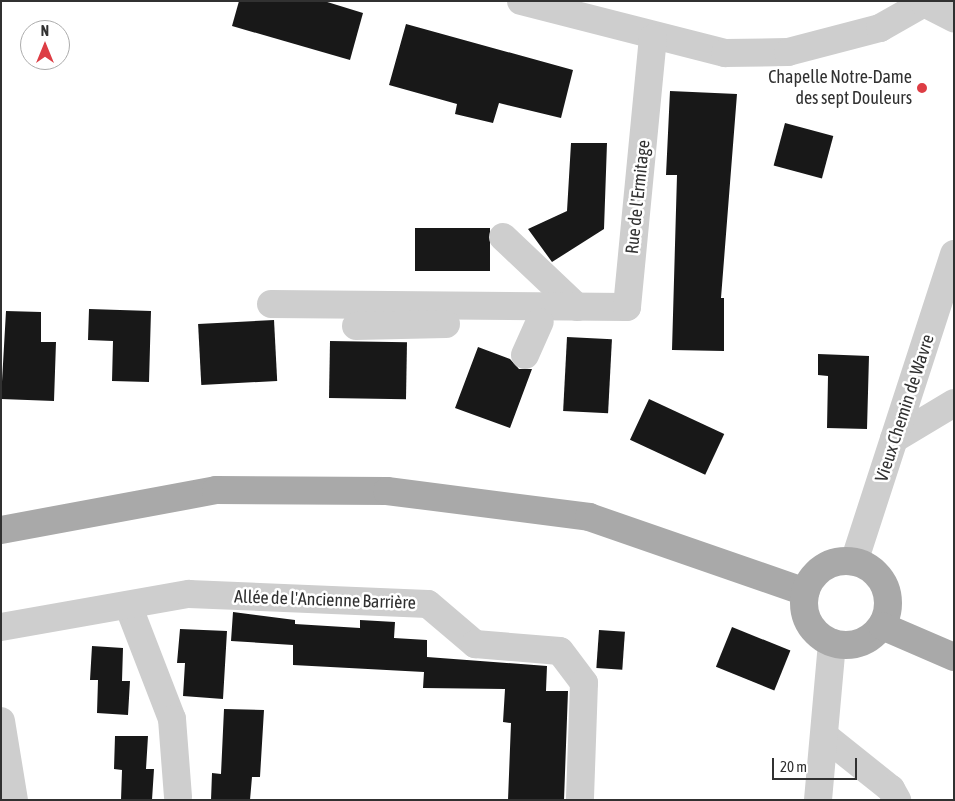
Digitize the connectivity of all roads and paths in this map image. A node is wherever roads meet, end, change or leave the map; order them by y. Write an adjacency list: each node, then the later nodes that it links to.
1 (521, 1): 4 (street)
2 (924, 2): 3 (street); 4 (street)
3 (954, 18)
4 (653, 38): 8 (street, Rue de l'Ermitage)
5 (503, 237): 8 (street)
6 (954, 254): 13 (street, Vieux Chemin de Wavre)
7 (271, 304): 8 (street)
8 (577, 307): 9 (street)
9 (540, 322): 10 (street); 11 (street)
10 (356, 326)
11 (525, 355)
12 (954, 403): 13 (street)
13 (894, 439): 15 (street, Vieux Chemin de Wavre)
14 (1, 530): 16 (main road)
15 (854, 562): 16 (main road); 18 (main road)
16 (805, 592): 20 (main road)
17 (128, 605): 19 (street, Allée de l'Ancienne Barrière); 24 (street); 26 (street, Allée de l'Ancienne Barrière)
18 (882, 626): 20 (main road); 21 (main road)
19 (1, 627)
20 (832, 644): 23 (street)
21 (954, 658)
22 (1, 721): 25 (street)
23 (827, 738): 27 (street); 28 (street)
24 (178, 797)
25 (14, 800)
26 (580, 800)
27 (818, 800)
28 (897, 800)

